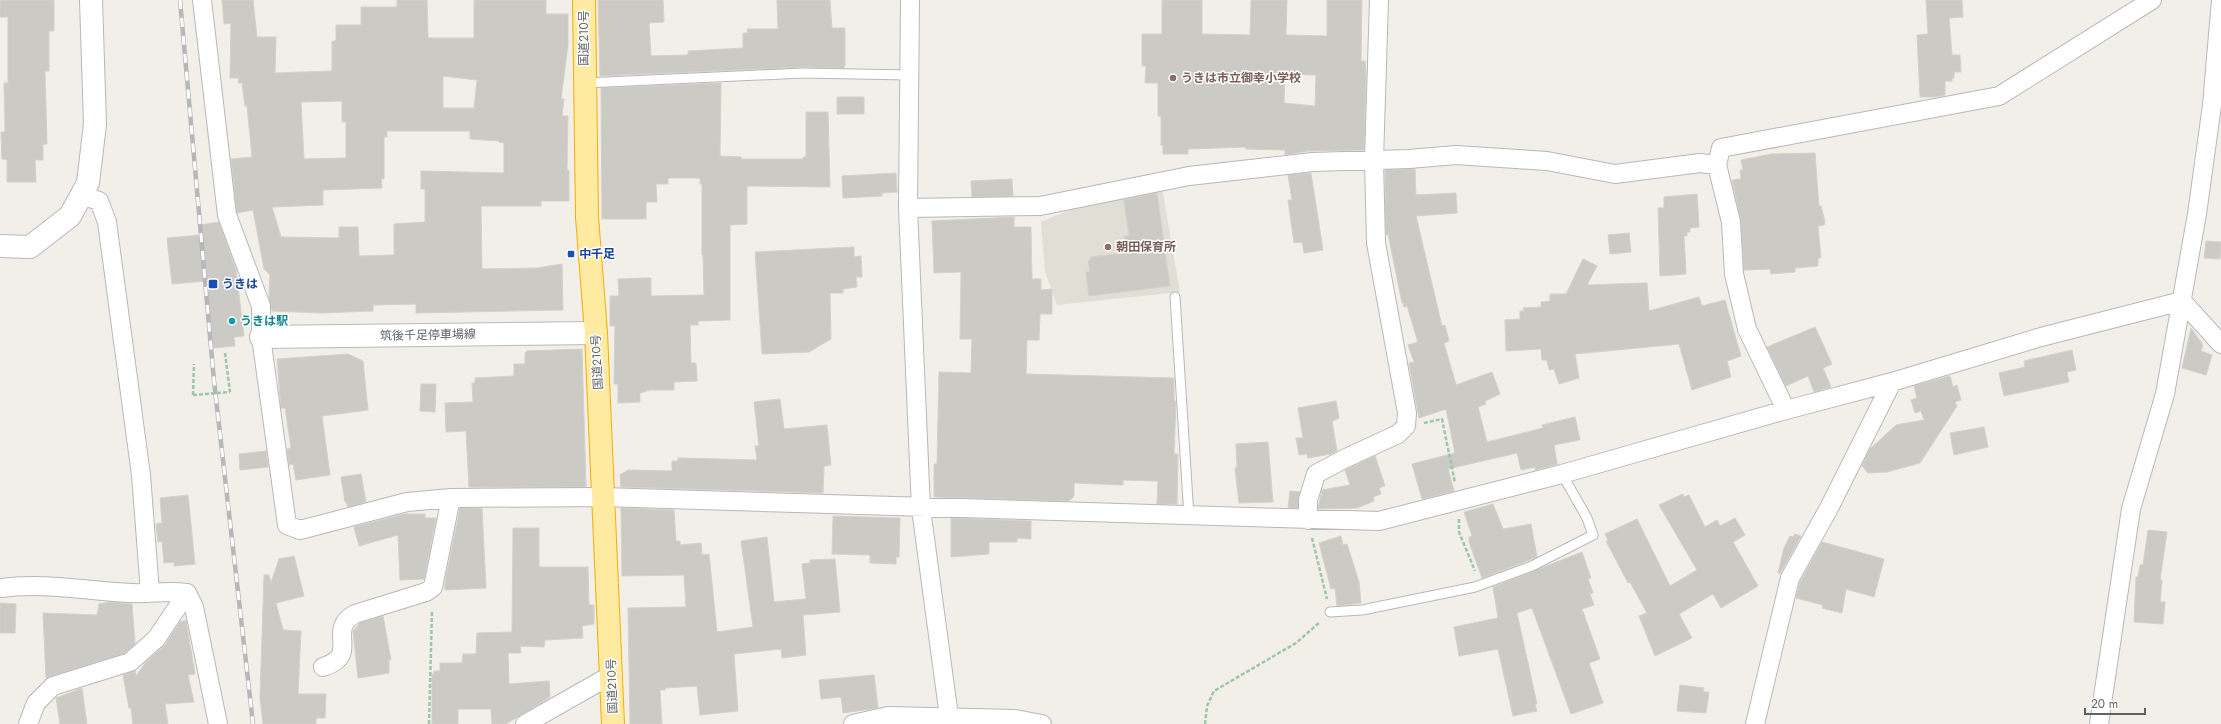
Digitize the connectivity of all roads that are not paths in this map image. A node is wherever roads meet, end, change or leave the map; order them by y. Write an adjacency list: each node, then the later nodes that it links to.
1 (91, 0): 12 (main road)
2 (202, 0): 18 (street)
3 (584, 0): 9 (highway, 国道210号)
4 (910, 0): 8 (street)
5 (1379, 0): 10 (street)
6 (2152, 0): 11 (street)
7 (2221, 0): 16 (street)
8 (909, 75): 9 (lane); 13 (street)
9 (584, 83): 17 (highway, 国道210号)
10 (1374, 160): 11 (street); 13 (street); 27 (street)
11 (1717, 165): 21 (street)
12 (82, 195): 14 (main road); 29 (street)
13 (908, 208): 25 (street)
14 (0, 246)
15 (1174, 297): 26 (lane)
16 (2182, 301): 19 (street); 20 (street); 42 (street)
17 (596, 333): 18 (main road, 筑後千足停車場線); 23 (highway, 国道210号)
18 (261, 337): 24 (street)
19 (2221, 344)
20 (1892, 382): 21 (street); 41 (street)
21 (1786, 410): 22 (street)
22 (1562, 474): 27 (street); 31 (lane)
23 (603, 497): 24 (street); 25 (street); 33 (highway, 国道210号)
24 (450, 498): 32 (street)
25 (921, 509): 26 (street); 34 (street)
26 (1188, 517): 27 (street)
27 (1308, 520)
28 (0, 588): 29 (street)
29 (150, 592): 30 (street)
30 (187, 593): 35 (street); 36 (street)
31 (1330, 612)
32 (323, 667)
33 (613, 674): 37 (street); 38 (highway, 国道210号)
34 (950, 721): 39 (street); 40 (street)
35 (28, 724)
36 (218, 724)
37 (525, 724)
38 (613, 724)
39 (853, 724)
40 (1042, 724)
41 (1755, 724)
42 (2099, 724)

